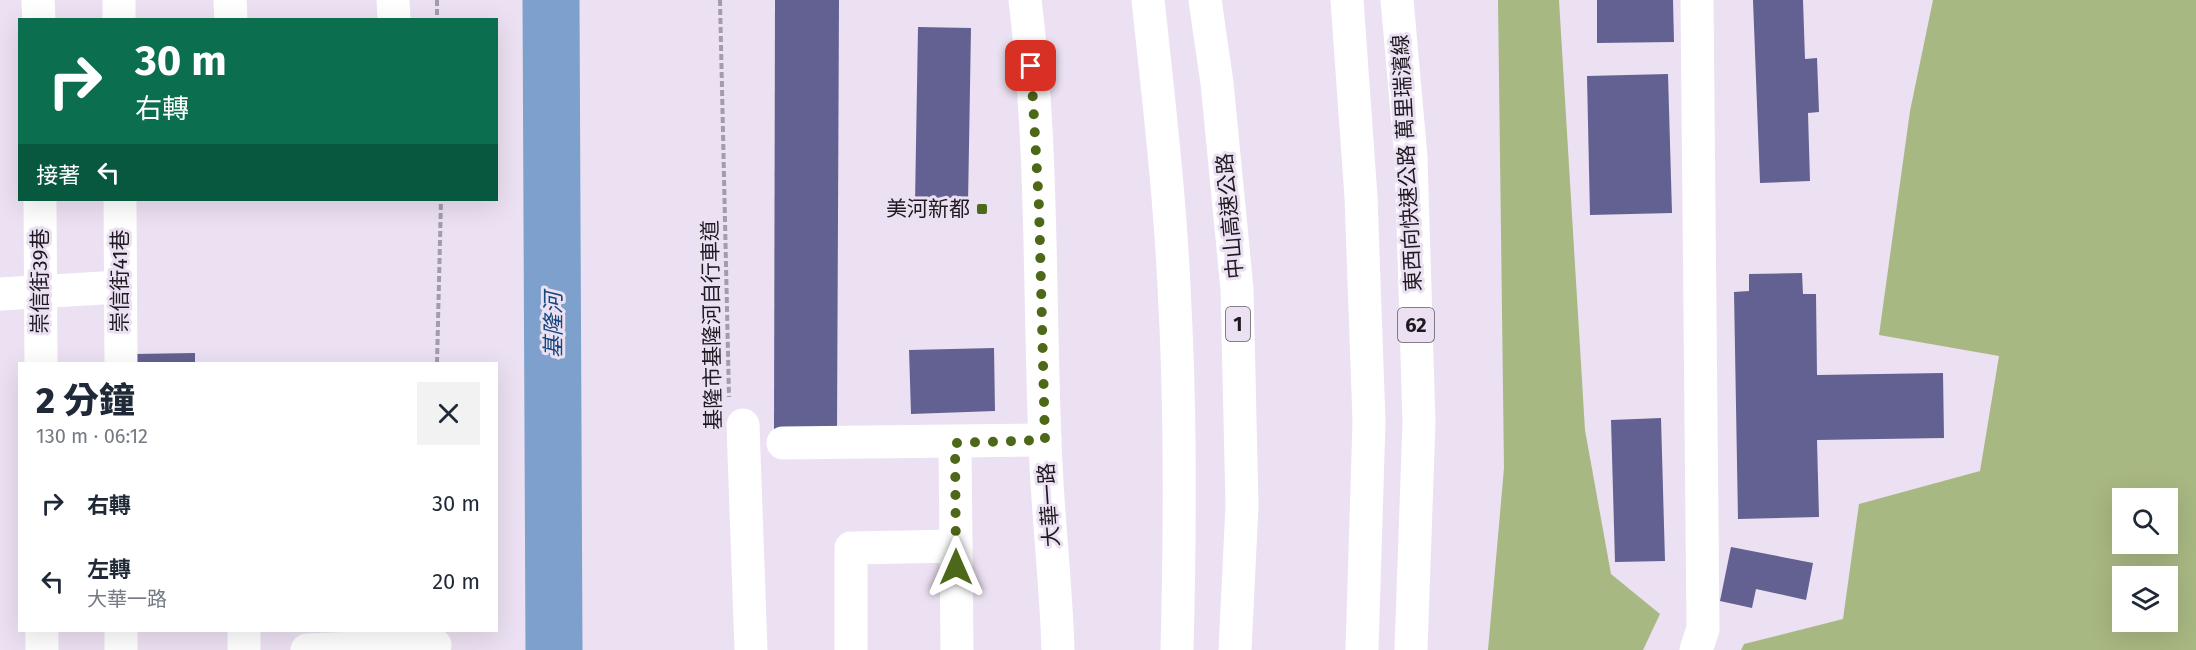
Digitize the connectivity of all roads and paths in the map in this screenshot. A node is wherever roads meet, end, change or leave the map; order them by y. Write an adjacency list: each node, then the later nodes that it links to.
1 (38, 0): 13 (main road)
2 (119, 0): 14 (main road)
3 (230, 0): 15 (main road)
4 (393, 0): 16 (main road)
5 (437, 0): 17 (path)
6 (720, 0): 27 (path, 基隆市基隆河自行車道)
7 (1025, 0): 28 (main road, 大華一路)
8 (1148, 0): 44 (main road)
9 (1205, 0): 45 (main road, 中山高速公路 / 1)
10 (1347, 0): 46 (main road)
11 (1396, 0): 47 (main road, 東西向快速公路 萬里瑞濱線 / 62)
12 (1697, 0): 48 (main road)
13 (39, 18)
14 (119, 18)
15 (231, 18)
16 (394, 18)
17 (437, 18)
18 (40, 201): 22 (main road, 崇信街39巷)
19 (120, 201): 21 (main road, 崇信街41巷)
20 (441, 201): 26 (path)
21 (120, 287): 22 (main road); 25 (main road, 崇信街41巷)
22 (40, 292): 23 (main road); 24 (main road, 崇信街39巷)
23 (0, 294)
24 (41, 362)
25 (121, 362)
26 (437, 362)
27 (736, 417): 40 (main road)
28 (1045, 440): 29 (main road); 43 (main road, 大華一路)
29 (955, 443): 30 (main road); 31 (main road)
30 (783, 444)
31 (956, 546): 41 (main road); 42 (main road)
32 (42, 632): 36 (main road)
33 (121, 632): 37 (main road)
34 (244, 632): 38 (main road)
35 (435, 645): 39 (main road)
36 (42, 650)
37 (121, 650)
38 (244, 650)
39 (307, 650)
40 (751, 650)
41 (851, 650)
42 (957, 650)
43 (1058, 650)
44 (1177, 650)
45 (1236, 650)
46 (1362, 650)
47 (1411, 650)
48 (1696, 650)

